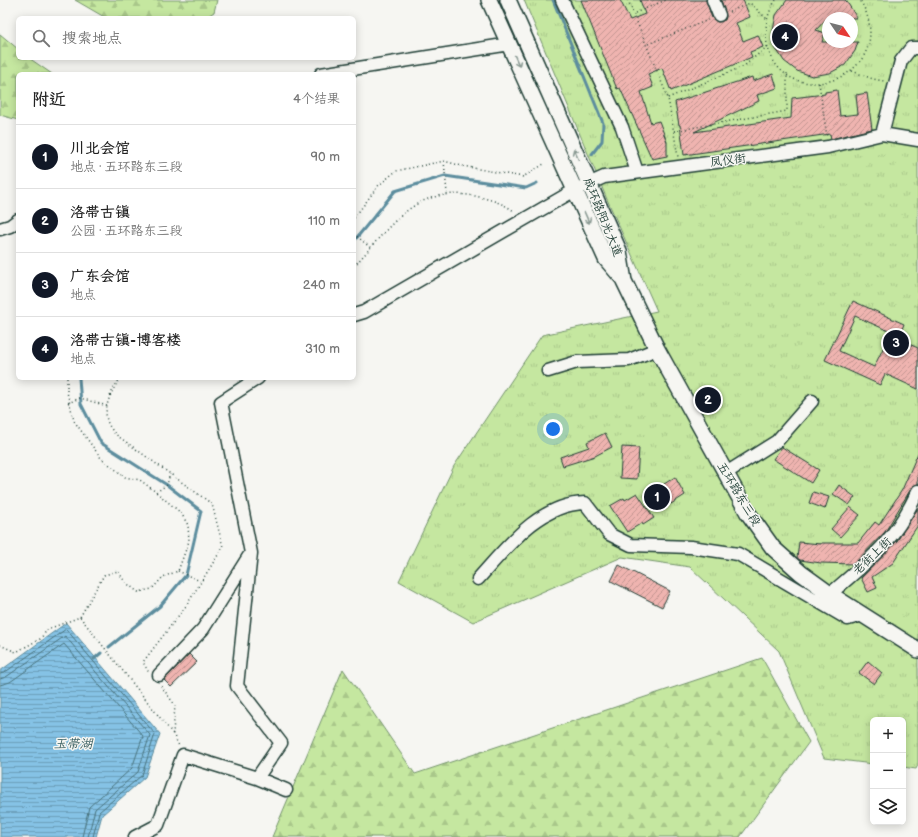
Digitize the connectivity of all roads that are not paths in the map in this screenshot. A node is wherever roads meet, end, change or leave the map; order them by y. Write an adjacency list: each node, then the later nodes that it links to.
1 (489, 0): 6 (main road, 成环路阳光大道)
2 (508, 0): 12 (main road, 成环路阳光大道, one-way to 2)
3 (562, 0): 11 (street)
4 (713, 0): 5 (street)
5 (719, 15)
6 (510, 44): 8 (street); 13 (main road, 成环路阳光大道, one-way to 13)
7 (918, 48): 9 (street)
8 (334, 72)
9 (882, 134): 10 (street); 11 (street, 凤仪街)
10 (918, 140)
11 (637, 172): 12 (street, 凤仪街)
12 (589, 182): 13 (street, 凤仪街); 16 (main road, 成环路阳光大道)
13 (575, 190): 16 (main road, 成环路阳光大道, one-way to 16); 17 (street, 凤仪街)
14 (16, 222): 15 (street)
15 (0, 229)
16 (624, 281): 18 (main road, 五环路东三段)
17 (356, 314)
18 (657, 349): 19 (street); 22 (main road, 五环路东三段)
19 (548, 371)
20 (255, 380): 25 (street)
21 (812, 401): 22 (street)
22 (726, 473): 27 (main road, 五环路东三段)
23 (918, 491): 24 (street, 老街上街)
24 (913, 514): 27 (street, 老街上街)
25 (251, 553): 30 (street); 31 (street)
26 (478, 579): 28 (street)
27 (830, 594): 28 (main road, 五环路东三段)
28 (863, 615): 29 (main road, 五环路东三段)
29 (918, 650)
30 (156, 677)
31 (257, 778): 32 (street); 33 (street)
32 (286, 790)
33 (135, 837)

